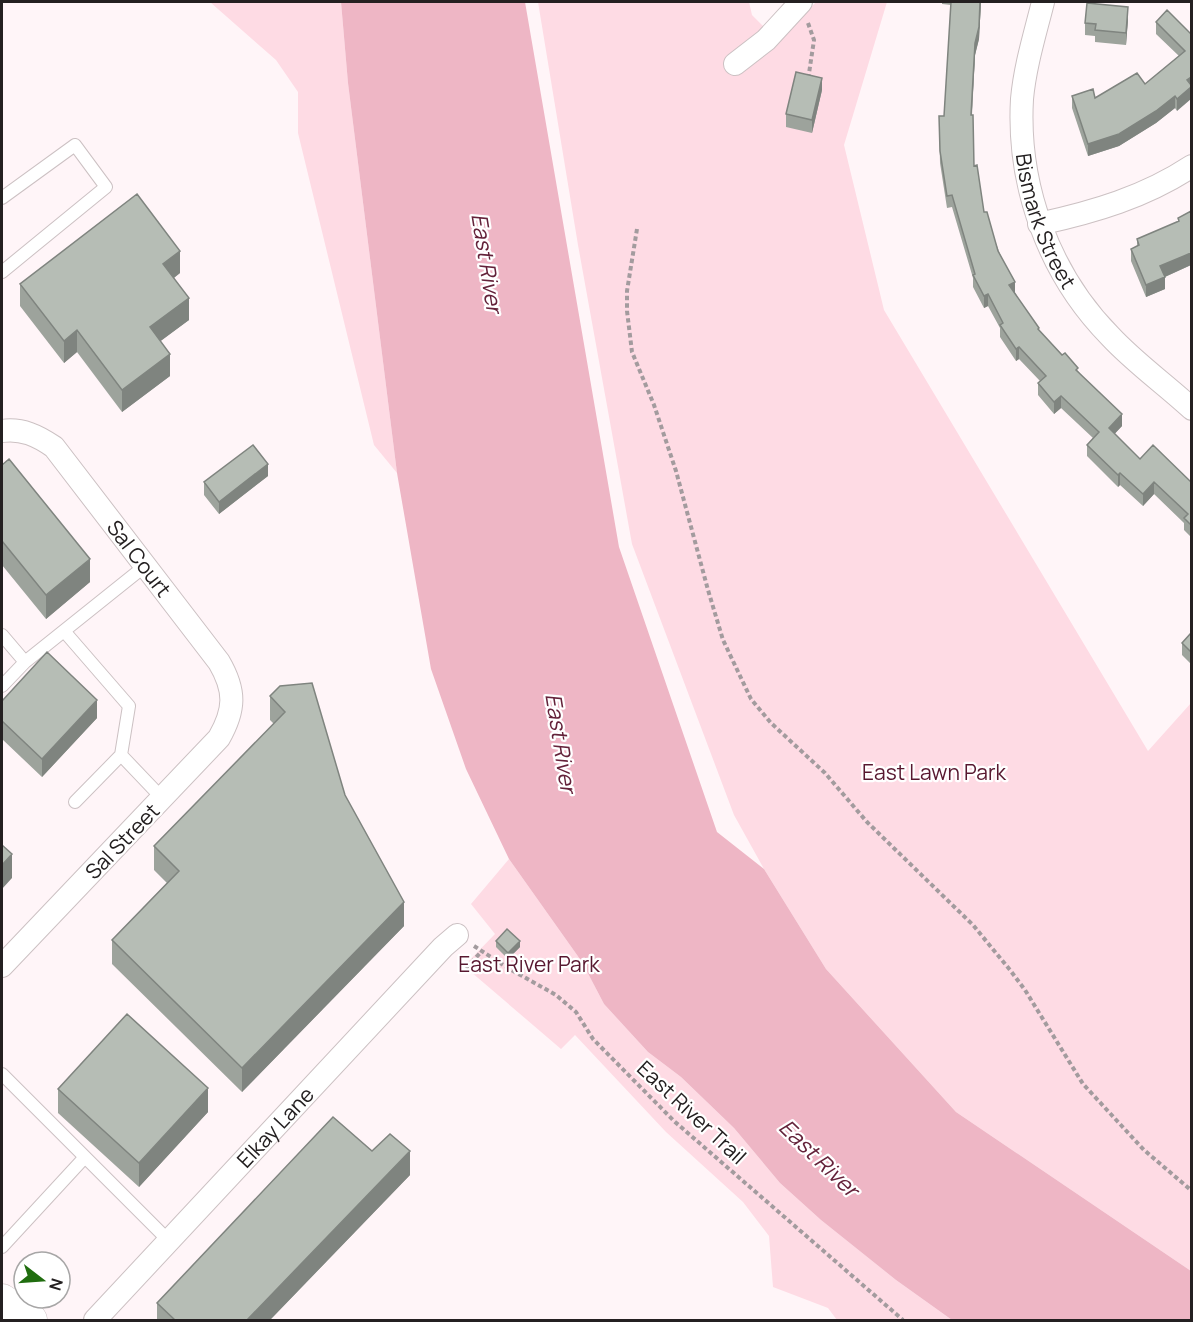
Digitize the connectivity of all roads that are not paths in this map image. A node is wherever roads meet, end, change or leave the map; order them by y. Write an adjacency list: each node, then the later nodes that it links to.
1 (800, 2): 3 (street)
2 (1043, 2): 6 (street, Bismark Street)
3 (735, 64)
4 (1191, 166): 6 (street)
5 (2, 198): 7 (lane)
6 (1039, 224): 8 (street, Bismark Street)
7 (2, 272)
8 (1185, 403)
9 (11, 431): 10 (street, Sal Court)
10 (145, 566): 11 (lane); 15 (street, Sal Court)
11 (64, 631): 13 (lane); 16 (lane)
12 (2, 634): 13 (lane)
13 (25, 662): 14 (lane)
14 (2, 686)
15 (232, 708): 17 (street, Sal Street)
16 (121, 755): 17 (lane); 18 (lane)
17 (162, 798): 20 (street, Sal Street)
18 (75, 802)
19 (457, 935): 23 (street, Elkay Lane)
20 (2, 966)
21 (2, 1074): 22 (lane)
22 (85, 1157): 23 (lane); 24 (lane)
23 (169, 1241): 27 (street, Elkay Lane)
24 (2, 1247)
25 (2, 1300): 26 (street)
26 (31, 1320)
27 (95, 1320)

